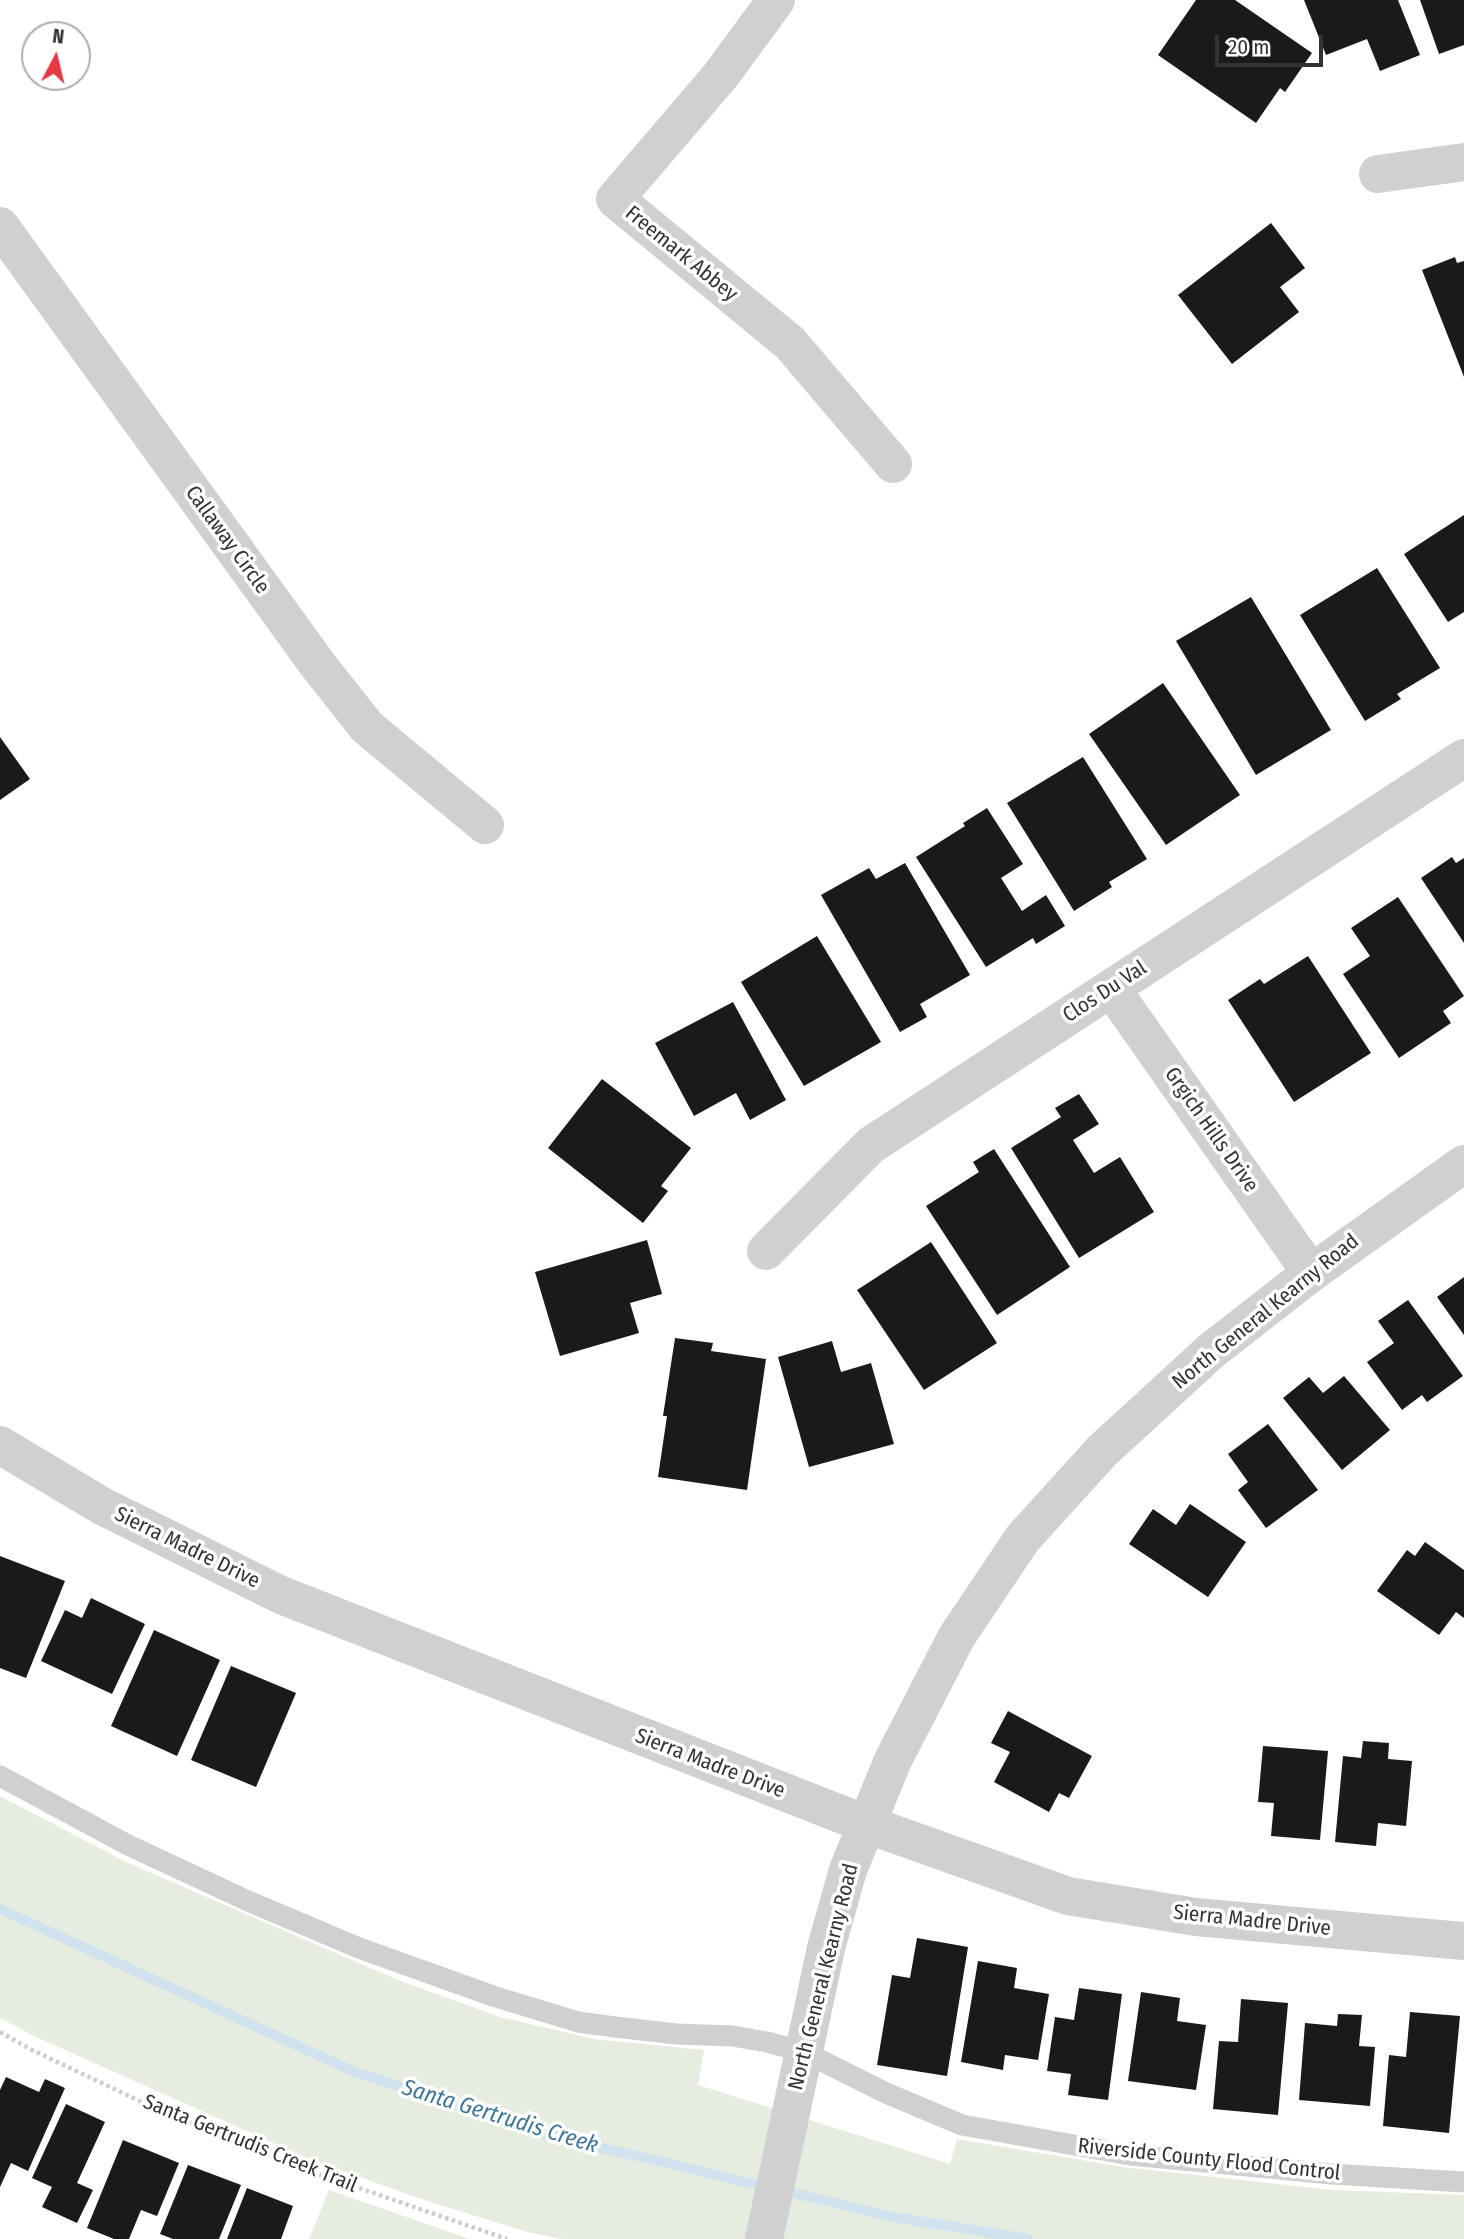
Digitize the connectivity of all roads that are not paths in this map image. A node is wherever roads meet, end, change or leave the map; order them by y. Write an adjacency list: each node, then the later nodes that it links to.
1 (776, 0): 5 (street, Freemark Abbey)
2 (1464, 162): 3 (street)
3 (1378, 174)
4 (0, 226): 7 (street, Callaway Circle)
5 (893, 464)
6 (1464, 758): 8 (street, Clos Du Val)
7 (485, 825)
8 (1111, 988): 10 (street, Clos Du Val); 11 (street, Grgich Hills Drive)
9 (1464, 1164): 11 (street, North General Kearny Road)
10 (766, 1251)
11 (1311, 1273): 14 (street, North General Kearny Road)
12 (0, 1445): 14 (street, Sierra Madre Drive)
13 (0, 1776): 16 (lane, Riverside County Flood Control)
14 (866, 1824): 15 (street, Sierra Madre Drive); 16 (street, North General Kearny Road)
15 (1464, 1941)
16 (802, 2061): 17 (lane, Riverside County Flood Control); 18 (street, North General Kearny Road)
17 (1464, 2182)
18 (764, 2239)

